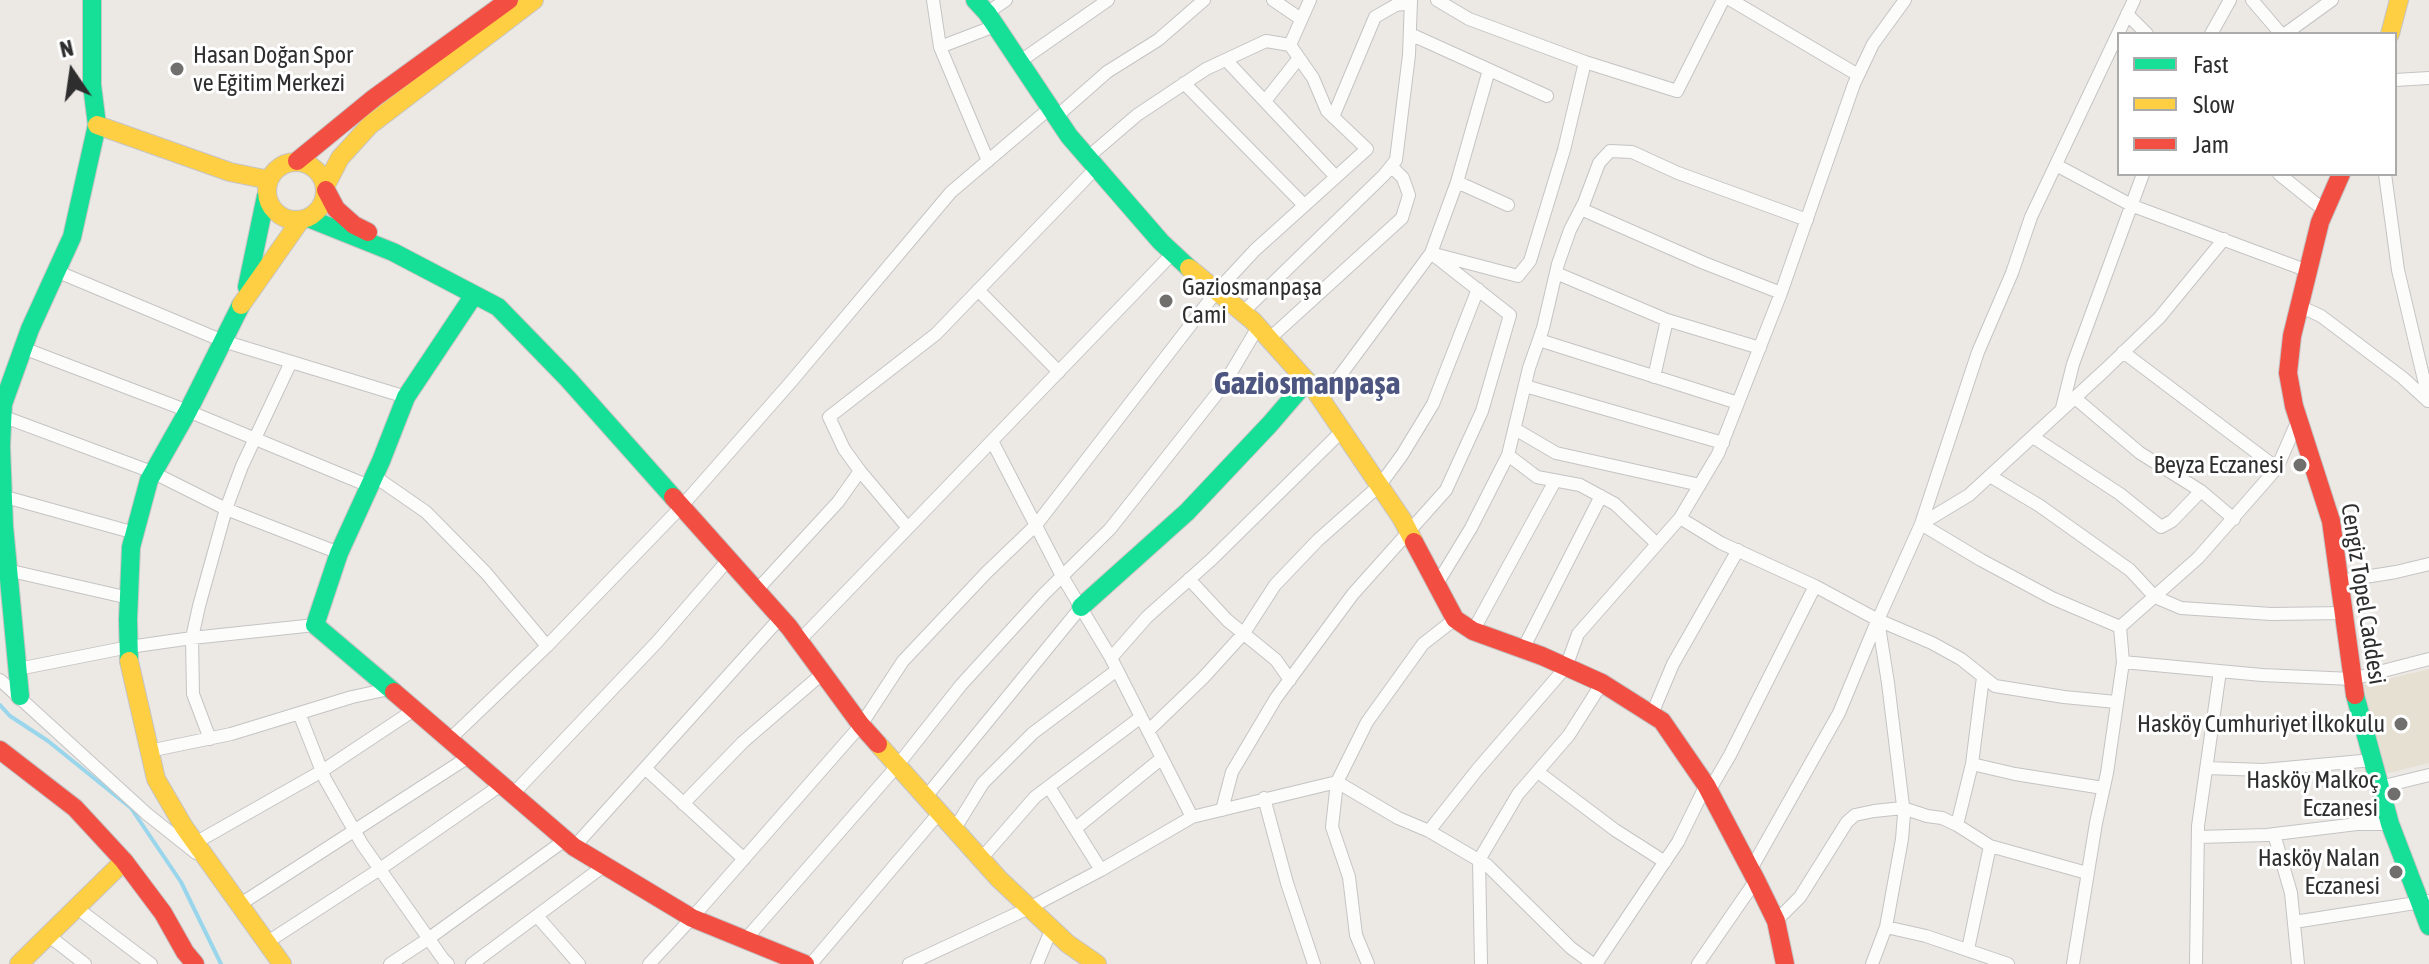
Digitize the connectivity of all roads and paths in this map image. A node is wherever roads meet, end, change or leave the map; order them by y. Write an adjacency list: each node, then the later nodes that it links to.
1 (92, 0): 46 (street)
2 (509, 0): 47 (street)
3 (534, 0): 58 (street)
4 (933, 0): 32 (street)
5 (1006, 0): 20 (street)
6 (1108, 0): 35 (street)
7 (1204, 0): 44 (street)
8 (1273, 0): 22 (street)
9 (1310, 0): 22 (street)
10 (1437, 0): 36 (street)
11 (1723, 0): 36 (street)
12 (1731, 0): 38 (street)
13 (1905, 0): 38 (street)
14 (2134, 0): 21 (street)
15 (2230, 0): 25 (street)
16 (2252, 0): 26 (street)
17 (2332, 0): 27 (street)
18 (2399, 0): 28 (street)
19 (1411, 2): 29 (street); 45 (street)
20 (986, 13): 32 (street); 35 (street)
21 (2127, 14): 23 (street); 24 (street)
22 (1301, 19): 31 (street)
23 (2119, 32)
24 (2145, 32)
25 (2212, 32)
26 (2281, 32)
27 (2286, 32)
28 (2391, 32)
29 (1410, 34): 37 (street); 51 (street)
30 (2117, 35): 50 (street)
31 (1290, 45): 33 (street); 34 (street)
32 (940, 47): 48 (street)
33 (1299, 58): 43 (street); 45 (street)
34 (1226, 60): 41 (street); 43 (street)
35 (1019, 62): 44 (street)
36 (1585, 62): 69 (street)
37 (1489, 70): 42 (street); 57 (street)
38 (1858, 75): 66 (street)
39 (2429, 78): 40 (street)
40 (2397, 80)
41 (1184, 83): 49 (street); 60 (street)
42 (1547, 96)
43 (1265, 101): 56 (street)
44 (1053, 113): 48 (street); 49 (street)
45 (1333, 117): 56 (street)
46 (97, 125): 59 (street); 70 (street)
47 (297, 161): 58 (street); 59 (street)
48 (988, 161): 120 (street)
49 (1092, 163): 68 (street); 74 (street)
50 (2056, 165): 62 (street); 124 (street)
51 (1391, 166): 80 (street); 82 (street)
52 (2142, 176): 62 (street)
53 (2281, 176): 64 (street)
54 (2340, 176): 64 (street, Cengiz Topel Caddesi)
55 (2385, 176): 96 (street)
56 (1336, 177): 60 (street)
57 (1457, 182): 61 (street); 69 (street)
58 (326, 188): 65 (street); 78 (street)
59 (268, 189): 65 (street); 77 (street)
60 (1304, 205): 75 (street)
61 (1508, 205)
62 (2133, 206): 67 (street); 98 (street)
63 (1581, 209): 66 (street); 72 (street); 76 (street)
64 (2325, 211): 71 (street, Cengiz Topel Caddesi)
65 (304, 220): 77 (street); 78 (street)
66 (1807, 220): 76 (street)
67 (2224, 239): 71 (street); 87 (street)
68 (1173, 253): 75 (street); 89 (street)
69 (1431, 253): 73 (street); 95 (street)
70 (56, 271): 84 (street); 85 (street)
71 (2308, 271): 79 (street, Cengiz Topel Caddesi)
72 (1556, 273): 81 (street); 83 (street)
73 (1478, 289): 115 (street); 129 (street)
74 (978, 290): 89 (street); 110 (street)
75 (1216, 292): 80 (street); 125 (street)
76 (1781, 293): 86 (street)
77 (245, 298): 84 (street)
78 (482, 299): 93 (street); 120 (street)
79 (2299, 306): 96 (street); 101 (street, Cengiz Topel Caddesi)
80 (1242, 313): 82 (street)
81 (1667, 320): 86 (street); 90 (street)
82 (1263, 333): 91 (street); 136 (street)
83 (1539, 340): 90 (street); 92 (street)
84 (223, 341): 88 (street); 99 (street)
85 (23, 348): 99 (street); 100 (street)
86 (1760, 348): 97 (street)
87 (2123, 352): 94 (street); 109 (street)
88 (291, 362): 93 (street); 105 (street)
89 (1059, 372): 106 (street)
90 (1654, 377): 97 (street)
91 (1307, 381): 95 (street); 144 (street)
92 (1525, 386): 102 (street); 107 (street)
93 (406, 397): 113 (street)
94 (2075, 398): 98 (street); 117 (street)
95 (1322, 400): 103 (street)
96 (2429, 401)
97 (1738, 403): 107 (street)
98 (2062, 408): 104 (street)
99 (188, 411): 105 (street); 111 (street)
100 (2, 416): 111 (street); 118 (street)
101 (2299, 419): 109 (street); 138 (street, Cengiz Topel Caddesi)
102 (1515, 429): 108 (street); 116 (street)
103 (1342, 431): 115 (street); 137 (street)
104 (2033, 437): 112 (street); 117 (street)
105 (255, 439): 113 (street); 121 (street)
106 (992, 441): 125 (street); 127 (street)
107 (1723, 443): 116 (street)
108 (1508, 455): 114 (street); 139 (street)
109 (2277, 468): 123 (street)
110 (860, 471): 127 (street); 141 (street)
111 (152, 472): 121 (street); 128 (street)
112 (1990, 476): 124 (street); 142 (street)
113 (372, 481): 132 (street); 155 (street)
114 (1555, 481): 119 (street); 151 (street)
115 (1380, 485): 129 (street); 152 (street)
116 (1700, 485): 122 (street)
117 (2201, 491): 123 (street)
118 (2, 496): 126 (street); 128 (street)
119 (1601, 496): 130 (street); 157 (street)
120 (681, 507): 133 (street); 155 (street)
121 (226, 509): 132 (street); 153 (street)
122 (1680, 518): 130 (street); 131 (street)
123 (2234, 519): 142 (street)
124 (1921, 524): 148 (street); 150 (street)
125 (1036, 525): 136 (street); 177 (street)
126 (2, 526): 135 (street)
127 (908, 528): 154 (street)
128 (135, 533): 143 (street)
129 (1409, 533): 139 (street); 168 (street)
130 (1657, 544): 161 (street)
131 (1738, 550): 140 (street); 175 (street)
132 (339, 553): 149 (street)
133 (728, 560): 141 (street); 199 (street)
134 (2429, 564): 138 (street)
135 (7, 570): 143 (street); 162 (street)
136 (1062, 576): 144 (street); 188 (street)
137 (1189, 579): 152 (street); 160 (street)
138 (2340, 581): 145 (street, Cengiz Topel Caddesi)
139 (1437, 584): 147 (street)
140 (1815, 586): 148 (street); 197 (street)
141 (756, 591): 146 (street)
142 (2155, 597): 145 (street); 150 (street)
143 (129, 598): 156 (street)
144 (1081, 607): 160 (street); 200 (street)
145 (2345, 613): 166 (street, Cengiz Topel Caddesi)
146 (780, 618): 154 (street); 189 (street)
147 (1455, 619): 151 (street); 194 (street)
148 (1878, 620): 165 (street); 203 (street); 228 (street)
149 (315, 625): 153 (street); 170 (street)
150 (2120, 627): 159 (street)
151 (1473, 631): 157 (street)
152 (1244, 633): 168 (street); 178 (street)
153 (192, 638): 156 (street); 179 (street)
154 (799, 641): 164 (street)
155 (547, 646): 180 (street)
156 (129, 647): 162 (street); 182 (street)
157 (1523, 649): 161 (street)
158 (2429, 659): 166 (street)
159 (2123, 662): 163 (street); 172 (street)
160 (1114, 664): 176 (street); 210 (street)
161 (1566, 667): 169 (street); 212 (street)
162 (18, 669): 171 (street)
163 (2220, 671): 166 (street); 190 (street)
164 (823, 673): 177 (street); 202 (street)
165 (1983, 677): 172 (street); 187 (street)
166 (2352, 679): 186 (street, Cengiz Topel Caddesi)
167 (0, 680): 171 (street)
168 (1290, 680): 204 (street)
169 (1602, 683): 175 (street); 192 (street)
170 (389, 689): 173 (street); 174 (street)
171 (20, 696): 223 (street)
172 (2116, 702): 198 (street)
173 (414, 710): 180 (street); 191 (street)
174 (299, 713): 179 (street); 191 (street)
175 (1652, 714): 197 (street)
176 (1141, 717): 178 (street); 195 (street)
177 (861, 725): 188 (street); 218 (street)
178 (1148, 731): 185 (street)
179 (210, 739): 182 (street)
180 (450, 739): 183 (street)
181 (0, 750): 184 (street); 221 (street)
182 (149, 751): 215 (street)
183 (470, 756): 199 (street); 211 (street)
184 (0, 758)
185 (1162, 758): 206 (street); 209 (street)
186 (2373, 760): 190 (street); 196 (street, Cengiz Topel Caddesi)
187 (1972, 764): 198 (street); 208 (street)
188 (897, 766): 200 (street); 242 (street)
189 (645, 768): 202 (street); 216 (street)
190 (2207, 768): 214 (street)
191 (322, 771): 211 (street); 215 (street)
192 (1538, 772): 220 (street); 222 (street)
193 (2429, 775): 196 (street)
194 (1337, 782): 201 (street); 212 (street); 260 (street)
195 (1049, 787): 209 (street); 219 (street)
196 (2380, 787): 207 (street, Cengiz Topel Caddesi)
197 (1707, 788): 222 (street); 228 (street)
198 (2103, 788): 227 (street)
199 (507, 790): 216 (street); 225 (street)
200 (925, 798): 205 (street)
201 (1264, 798): 204 (street); 259 (street)
202 (683, 804): 218 (street)
203 (1903, 808): 208 (street); 235 (street); 238 (street)
204 (1222, 810): 206 (street)
205 (939, 813): 210 (street); 255 (street)
206 (1192, 817): 226 (street)
207 (2390, 824): 213 (street); 229 (street, Cengiz Topel Caddesi)
208 (1957, 825): 217 (street)
209 (1076, 828): 226 (street)
210 (954, 830): 219 (street)
211 (354, 831): 225 (street); 230 (street)
212 (1429, 831): 220 (street)
213 (2274, 834): 214 (street); 236 (street)
214 (2198, 837): 268 (street)
215 (195, 843): 223 (street)
216 (569, 844): 224 (street); 241 (street)
217 (1990, 846): 227 (street); 244 (street)
218 (744, 859): 234 (street)
219 (981, 859): 232 (street)
220 (1479, 860): 261 (street); 262 (street)
221 (124, 861): 231 (street); 245 (street)
222 (1665, 862): 262 (street)
223 (211, 865): 230 (street)
224 (605, 865): 233 (street); 234 (street)
225 (380, 869): 241 (street); 243 (street)
226 (1101, 870): 232 (street)
227 (2087, 873): 267 (street)
228 (1754, 875): 235 (street); 263 (street)
229 (2425, 902): 236 (street); 237 (street, Cengiz Topel Caddesi)
230 (239, 905): 243 (street)
231 (77, 908): 240 (street); 248 (street)
232 (1029, 908): 239 (street); 256 (street)
233 (537, 916): 252 (street); 253 (street)
234 (692, 918): 242 (street); 254 (street)
235 (1776, 921): 264 (street)
236 (2294, 922): 269 (street)
237 (2429, 926)
238 (1886, 927): 244 (street); 265 (street)
239 (1052, 928): 257 (street); 258 (street)
240 (49, 936): 246 (street); 247 (street)
241 (428, 939): 250 (street); 251 (street)
242 (745, 940): 255 (street)
243 (266, 943): 249 (street)
244 (1968, 949): 266 (street)
245 (186, 960)
246 (20, 964)
247 (85, 964)
248 (151, 964)
249 (282, 964)
250 (390, 964)
251 (448, 964)
252 (472, 964)
253 (579, 964)
254 (649, 964)
255 (808, 964)
256 (909, 964)
257 (1037, 964)
258 (1097, 964)
259 (1314, 964)
260 (1368, 964)
261 (1481, 964)
262 (1594, 964)
263 (1698, 964)
264 (1785, 964)
265 (1872, 964)
266 (2008, 964)
267 (2073, 964)
268 (2196, 964)
269 (2298, 964)

